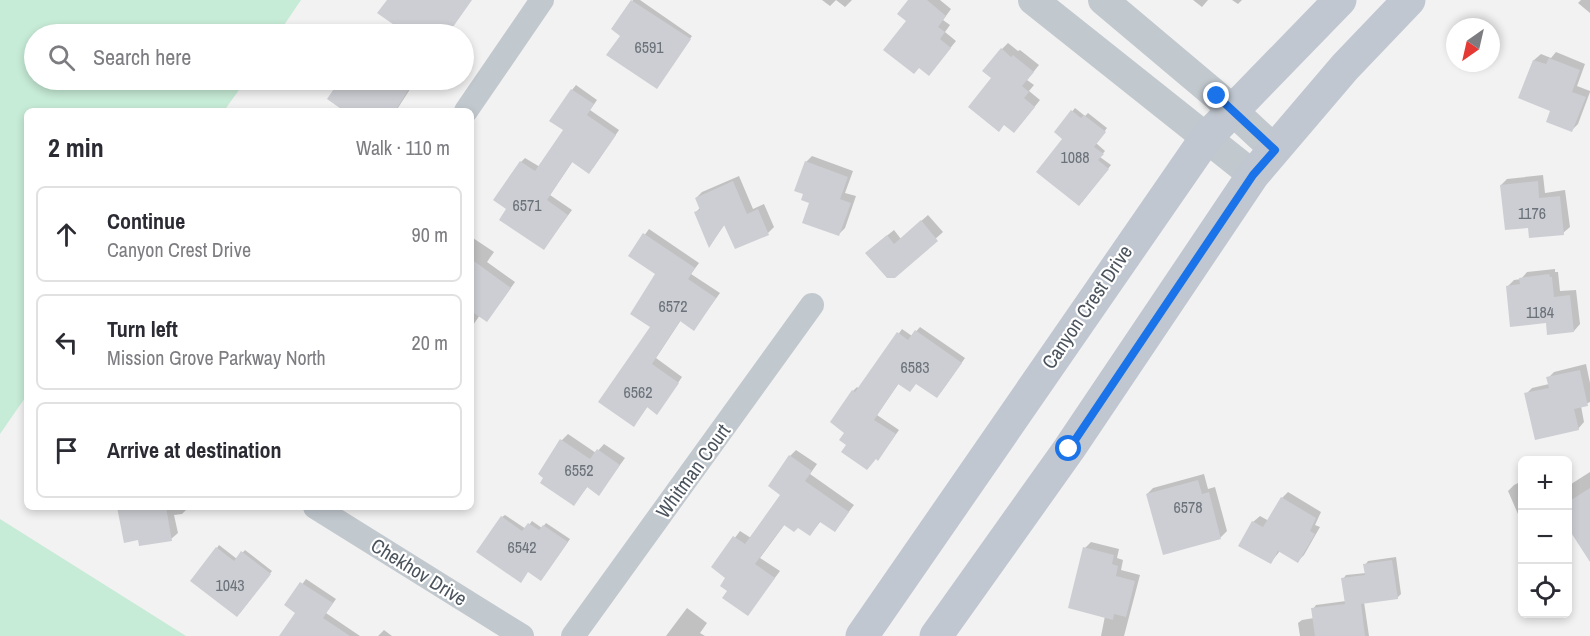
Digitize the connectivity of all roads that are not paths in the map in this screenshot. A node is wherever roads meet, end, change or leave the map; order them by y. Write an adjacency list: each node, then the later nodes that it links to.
1 (542, 0): 6 (street)
2 (1033, 0): 8 (street)
3 (1103, 0): 7 (street)
4 (1340, 0): 7 (main road, Canyon Crest Drive)
5 (1409, 0): 9 (main road)
6 (468, 108)
7 (1231, 110): 8 (main road, Canyon Crest Drive); 9 (street)
8 (1206, 138): 10 (street); 15 (main road, Canyon Crest Drive)
9 (1275, 150): 10 (main road)
10 (1253, 175): 16 (main road)
11 (812, 305): 14 (street, Whitman Court)
12 (320, 510): 13 (street, Chekhov Drive)
13 (522, 636)
14 (573, 636)
15 (862, 636)
16 (936, 636)

